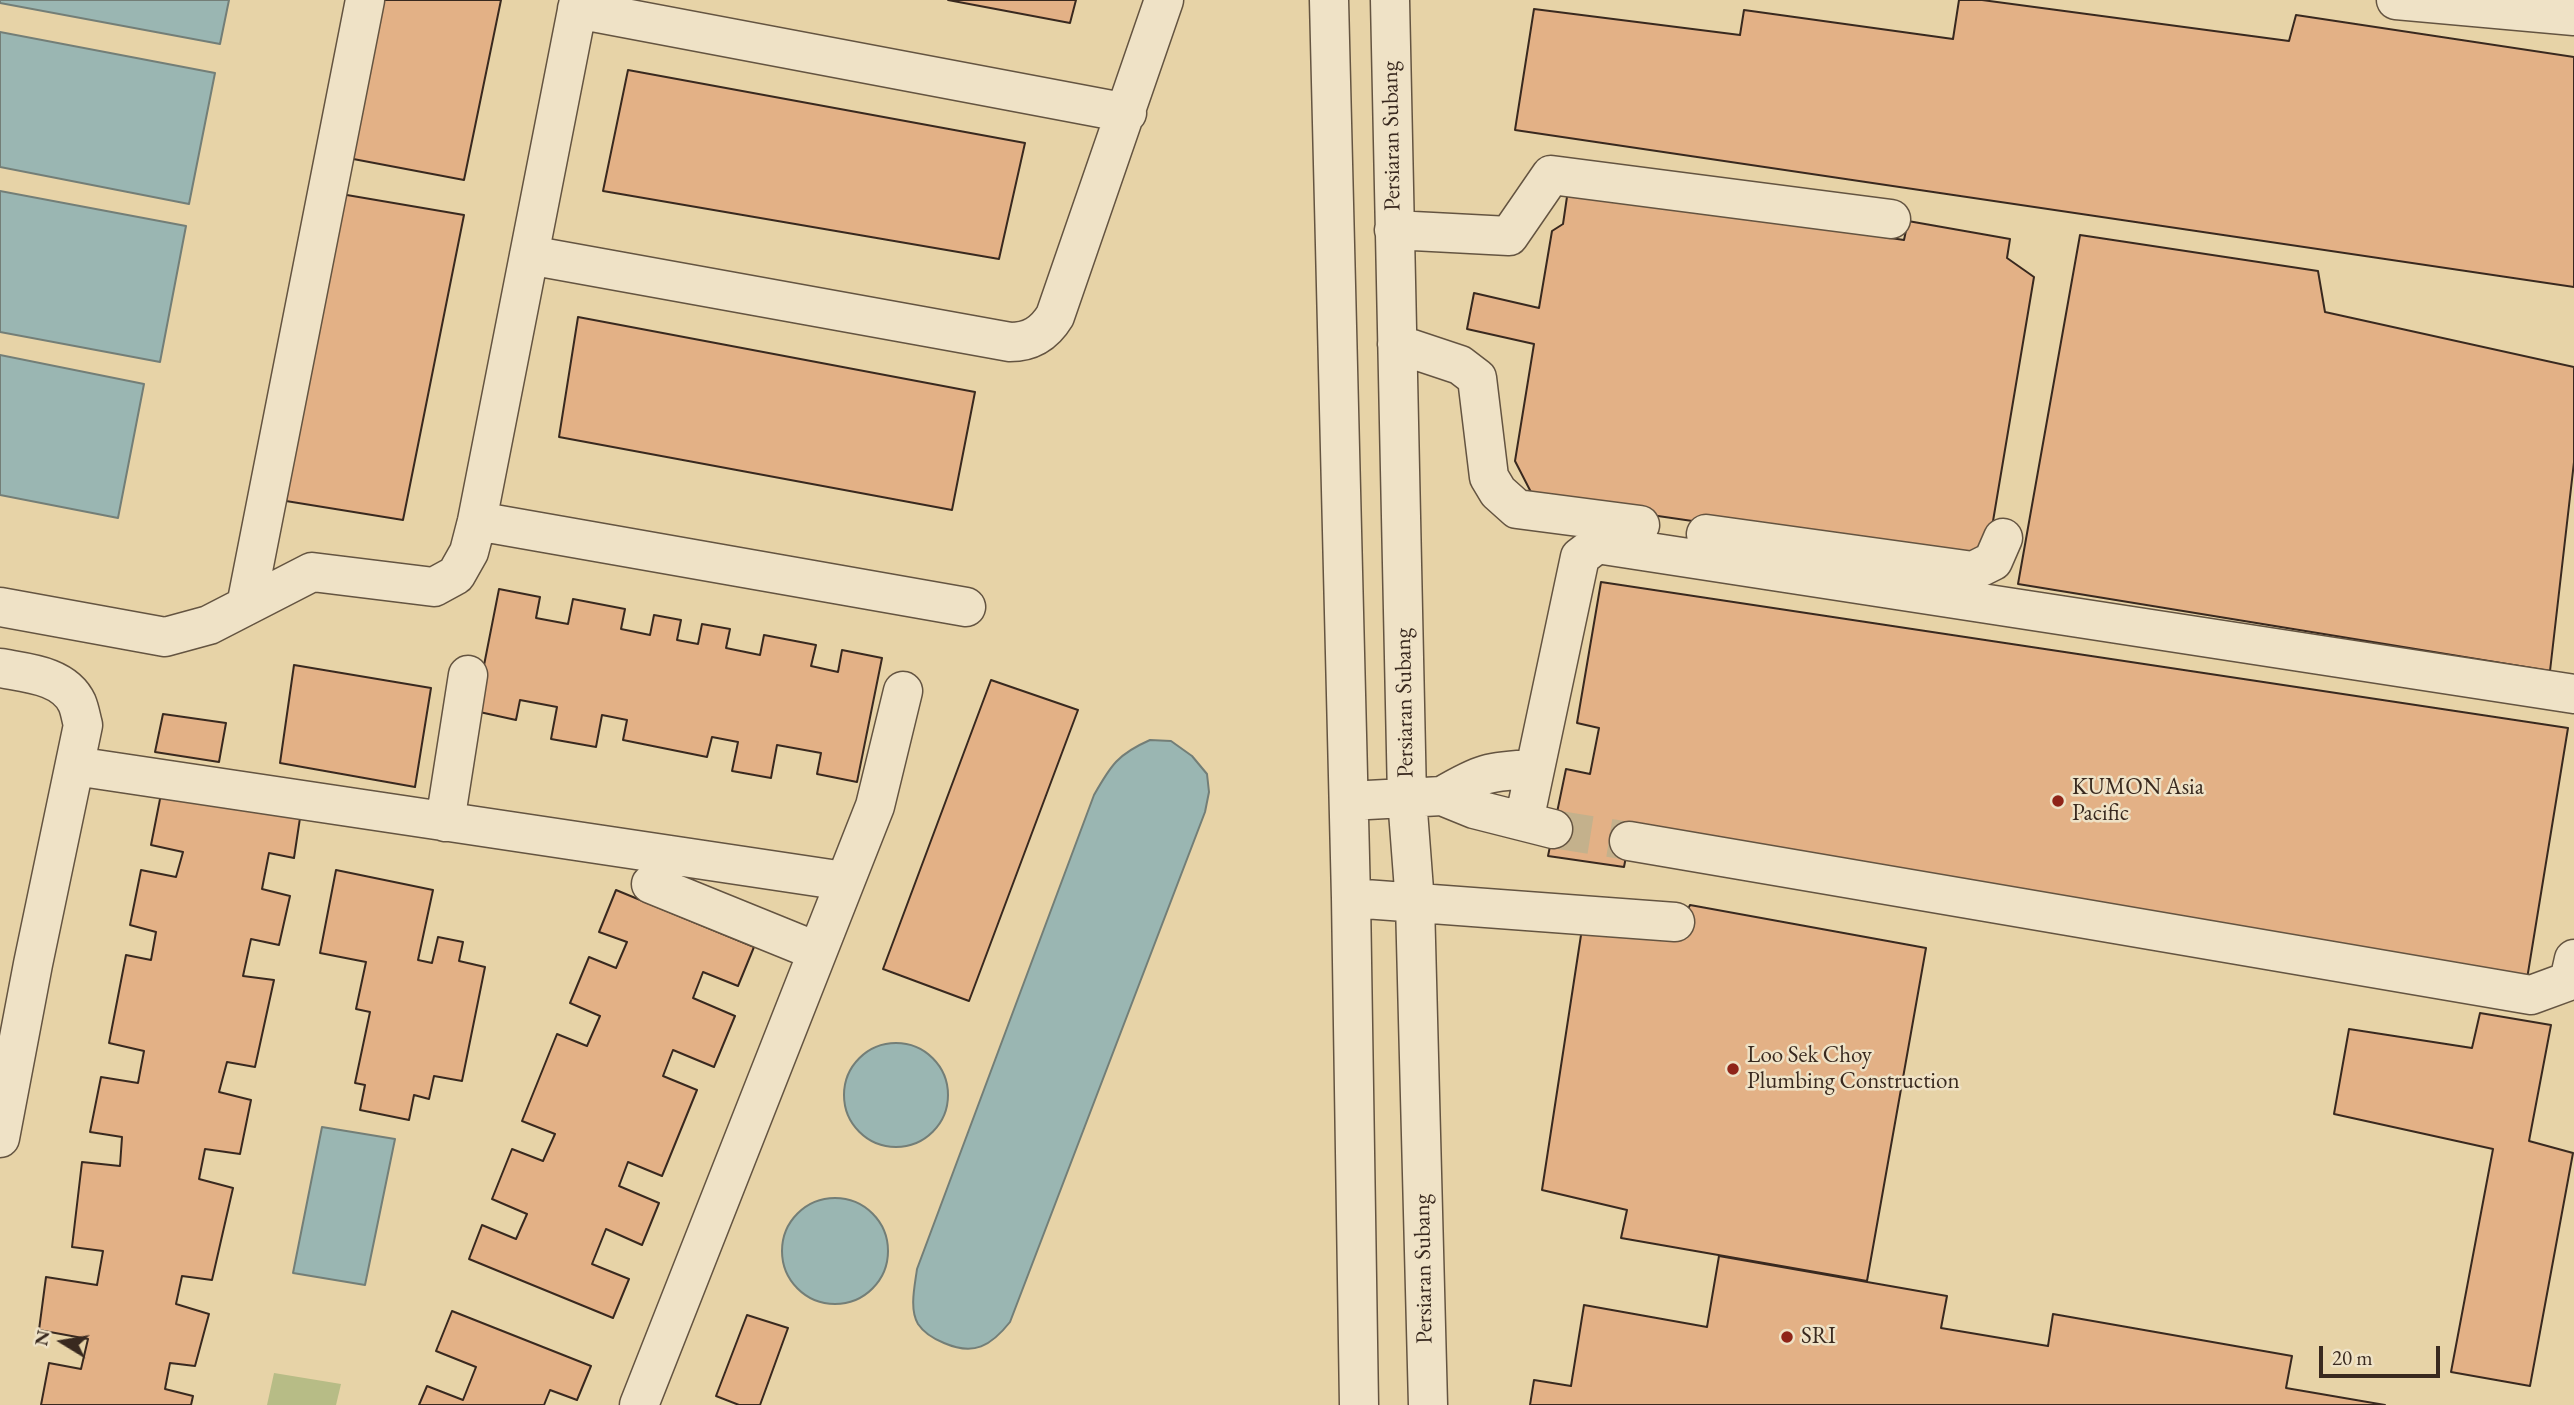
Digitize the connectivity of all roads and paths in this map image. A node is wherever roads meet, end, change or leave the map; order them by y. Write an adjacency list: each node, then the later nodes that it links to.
1 (365, 0): 15 (street)
2 (1164, 0): 8 (street)
3 (1329, 0): 25 (street)
4 (1390, 0): 10 (street, Persiaran Subang)
5 (2396, 0): 7 (street)
6 (578, 5): 8 (street); 11 (street)
7 (2574, 16)
8 (1127, 113): 11 (street)
9 (1891, 219): 10 (street)
10 (1394, 230): 12 (street, Persiaran Subang)
11 (529, 255): 13 (street)
12 (1397, 344): 14 (street); 24 (street, Persiaran Subang)
13 (477, 521): 15 (street); 17 (street)
14 (2003, 538)
15 (246, 606): 16 (street)
16 (0, 607)
17 (966, 607)
18 (0, 668): 22 (street)
19 (468, 675): 26 (street)
20 (903, 691): 28 (street)
21 (2574, 694): 23 (street)
22 (75, 766): 26 (street); 35 (street)
23 (1534, 769): 24 (street); 24 (street)
24 (1425, 797): 25 (street); 31 (street, Persiaran Subang)
25 (1349, 801): 30 (street)
26 (445, 822): 28 (street)
27 (1629, 841): 34 (street)
28 (844, 881): 33 (street)
29 (652, 884): 33 (street)
30 (1351, 898): 31 (street); 38 (street)
31 (1415, 903): 32 (street); 39 (street, Persiaran Subang)
32 (1675, 922)
33 (816, 951): 37 (street)
34 (2574, 959)
35 (16, 961): 36 (street)
36 (0, 1138)
37 (639, 1405)
38 (1359, 1405)
39 (1428, 1405)

